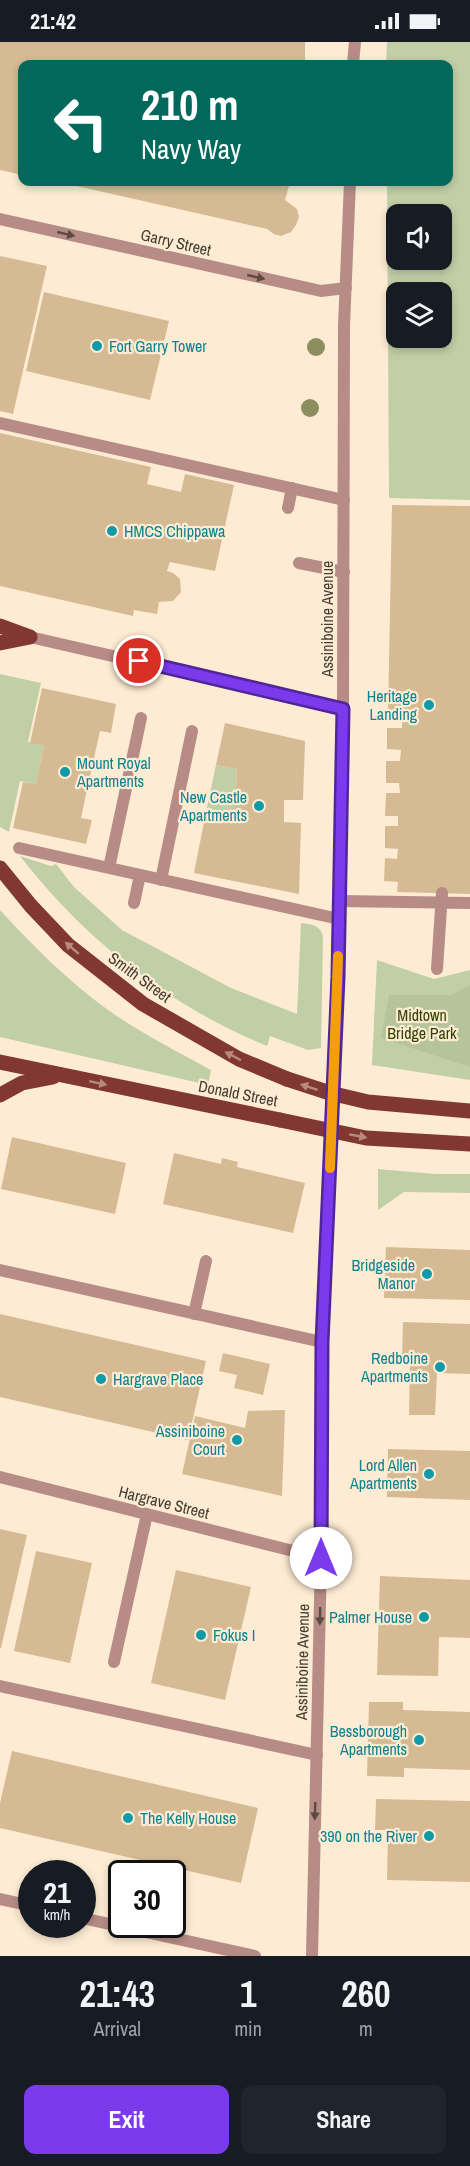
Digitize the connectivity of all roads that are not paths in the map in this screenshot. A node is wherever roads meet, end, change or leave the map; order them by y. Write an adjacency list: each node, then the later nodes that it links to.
1 (355, 42): 2 (street)
2 (353, 60)
3 (350, 186): 5 (street, Assiniboine Avenue)
4 (0, 219): 5 (street, Garry Street, one-way to 5)
5 (346, 288): 8 (street, Assiniboine Avenue)
6 (0, 423): 7 (street)
7 (292, 488): 8 (street); 9 (street)
8 (344, 500): 11 (street, Assiniboine Avenue)
9 (288, 508)
10 (299, 563): 11 (street)
11 (344, 572): 15 (street, Assiniboine Avenue)
12 (0, 626): 13 (main road)
13 (30, 637): 14 (main road); 15 (street)
14 (0, 643)
15 (343, 709): 24 (street, Assiniboine Avenue)
16 (141, 718): 20 (street)
17 (192, 731): 22 (street)
18 (19, 848): 20 (street)
19 (0, 868): 31 (main road, Smith Street, one-way to 19)
20 (109, 868): 21 (street)
21 (140, 875): 22 (street); 25 (street)
22 (161, 880): 27 (street)
23 (442, 898): 24 (street); 26 (street); 28 (street)
24 (340, 901): 27 (street, Assiniboine Avenue)
25 (134, 903)
26 (470, 903)
27 (339, 920): 38 (street, Assiniboine Avenue)
28 (437, 969)
29 (0, 1062): 30 (main road, Donald Street)
30 (61, 1076): 32 (main road); 34 (main road, Donald Street, one-way to 34, bridge)
31 (287, 1079): 33 (main road, Donald Street, one-way to 31, bridge)
32 (0, 1095)
33 (470, 1111)
34 (470, 1144)
35 (206, 1260): 37 (street)
36 (0, 1270): 37 (street)
37 (194, 1314): 38 (street)
38 (322, 1342): 41 (street, Assiniboine Avenue)
39 (0, 1477): 40 (street, Hargrave Street)
40 (147, 1514): 41 (street, Hargrave Street); 42 (street)
41 (321, 1558): 44 (street, Assiniboine Avenue, one-way to 44)
42 (114, 1662)
43 (0, 1686): 44 (street)
44 (317, 1755): 49 (street, Assiniboine Avenue, one-way to 49)
45 (0, 1899): 46 (street)
46 (18, 1903)
47 (96, 1921): 48 (street)
48 (255, 1956)
49 (312, 1956)

